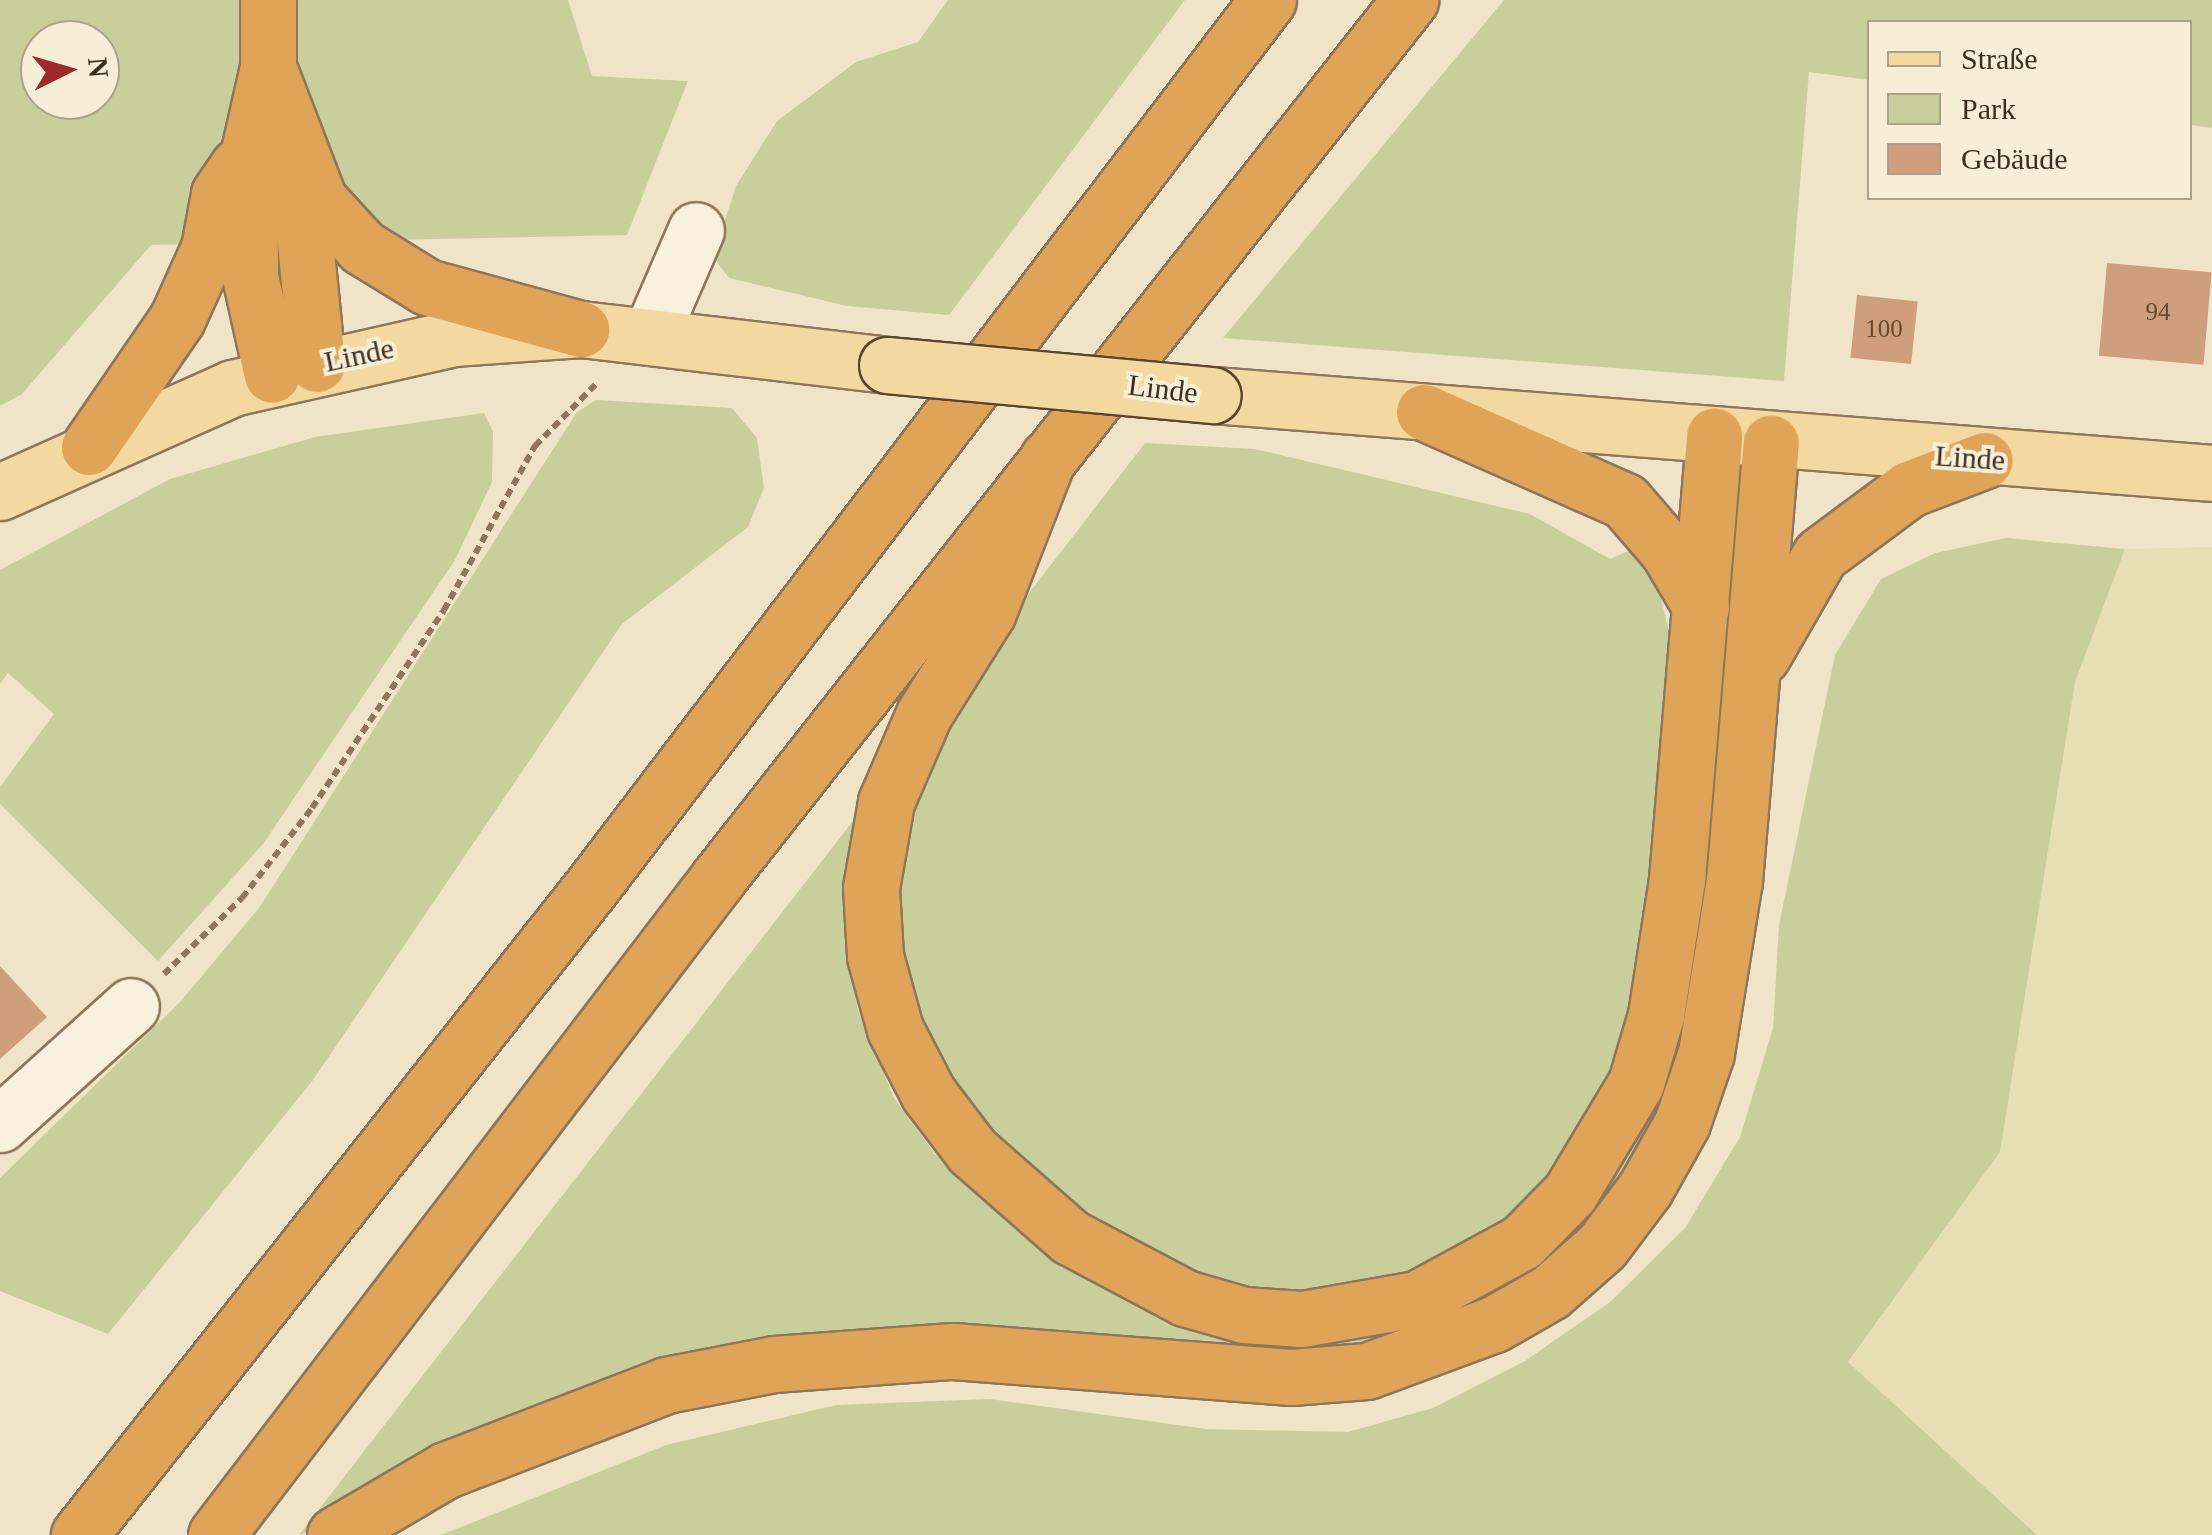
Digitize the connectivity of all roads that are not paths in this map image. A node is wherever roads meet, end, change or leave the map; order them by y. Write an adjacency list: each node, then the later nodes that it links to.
1 (268, 0): 4 (highway)
2 (1268, 0): 21 (highway)
3 (1410, 0): 13 (highway)
4 (272, 152): 6 (highway); 8 (highway); 11 (highway)
5 (696, 230): 7 (street)
6 (581, 329): 7 (main road, Linde); 8 (main road, Linde)
7 (651, 334): 9 (main road, Linde, bridge)
8 (294, 370): 11 (main road, Linde)
9 (1424, 412): 10 (main road, Linde); 17 (highway)
10 (1714, 436): 12 (main road, Linde); 17 (highway)
11 (109, 438): 16 (main road, Linde)
12 (1771, 443): 14 (main road, Linde); 18 (highway)
13 (1048, 458): 17 (highway); 22 (highway)
14 (1986, 460): 15 (main road, Linde); 18 (highway)
15 (2212, 473)
16 (0, 492)
17 (1701, 607)
18 (1756, 667): 23 (highway)
19 (131, 1006): 20 (street)
20 (0, 1124)
21 (79, 1535)
22 (216, 1535)
23 (335, 1535)

